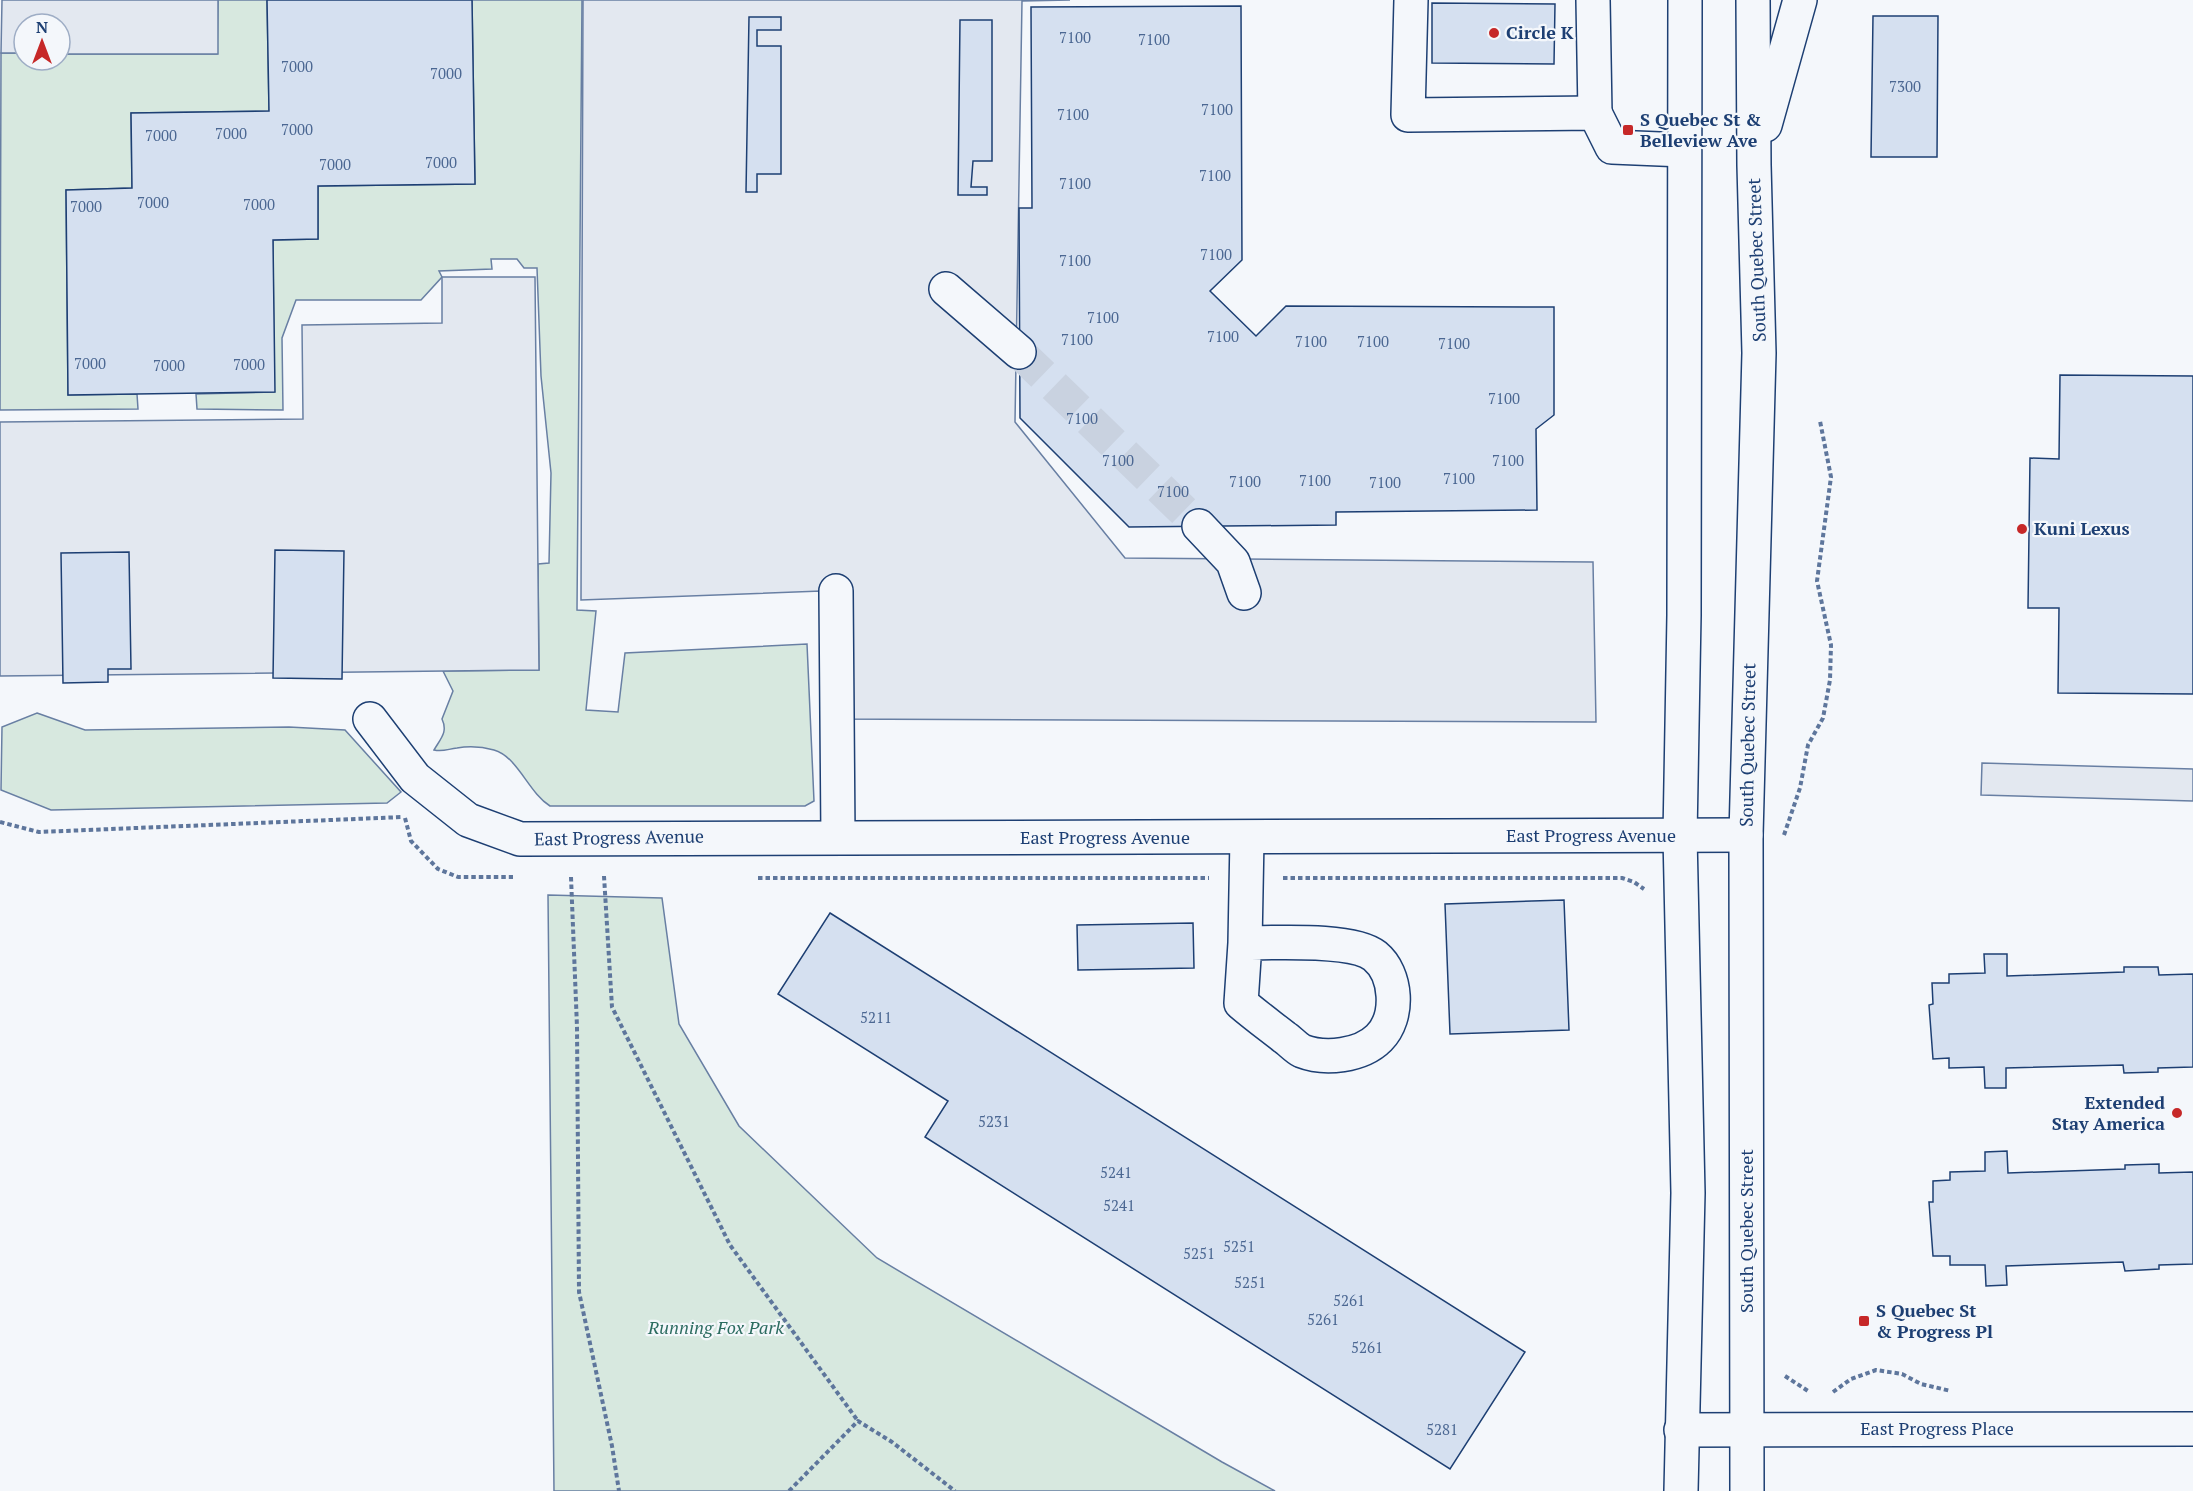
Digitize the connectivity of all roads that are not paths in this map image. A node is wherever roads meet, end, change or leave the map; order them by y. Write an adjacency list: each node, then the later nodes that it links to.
1 (1411, 0): 6 (main road)
2 (1593, 0): 6 (main road)
3 (1685, 0): 7 (main road)
4 (1753, 0): 8 (main road, South Quebec Street)
5 (1800, 0): 8 (main road)
6 (1595, 113): 7 (main road)
7 (1684, 150): 16 (main road)
8 (1754, 165): 15 (main road, South Quebec Street)
9 (946, 290): 10 (main road)
10 (1019, 352)
11 (1198, 526): 13 (main road)
12 (836, 591): 17 (main road)
13 (1244, 593)
14 (370, 719): 17 (main road, East Progress Avenue)
15 (1746, 835): 16 (main road, East Progress Avenue); 20 (main road, South Quebec Street)
16 (1680, 836): 18 (main road, East Progress Avenue); 22 (main road)
17 (838, 837): 18 (main road, East Progress Avenue)
18 (1247, 838): 19 (main road)
19 (1245, 943): 19 (main road)
20 (1747, 1429): 21 (main road, East Progress Place); 22 (main road, East Progress Place); 24 (main road, South Quebec Street)
21 (2193, 1429)
22 (1682, 1430): 23 (main road)
23 (1682, 1491)
24 (1747, 1491)

